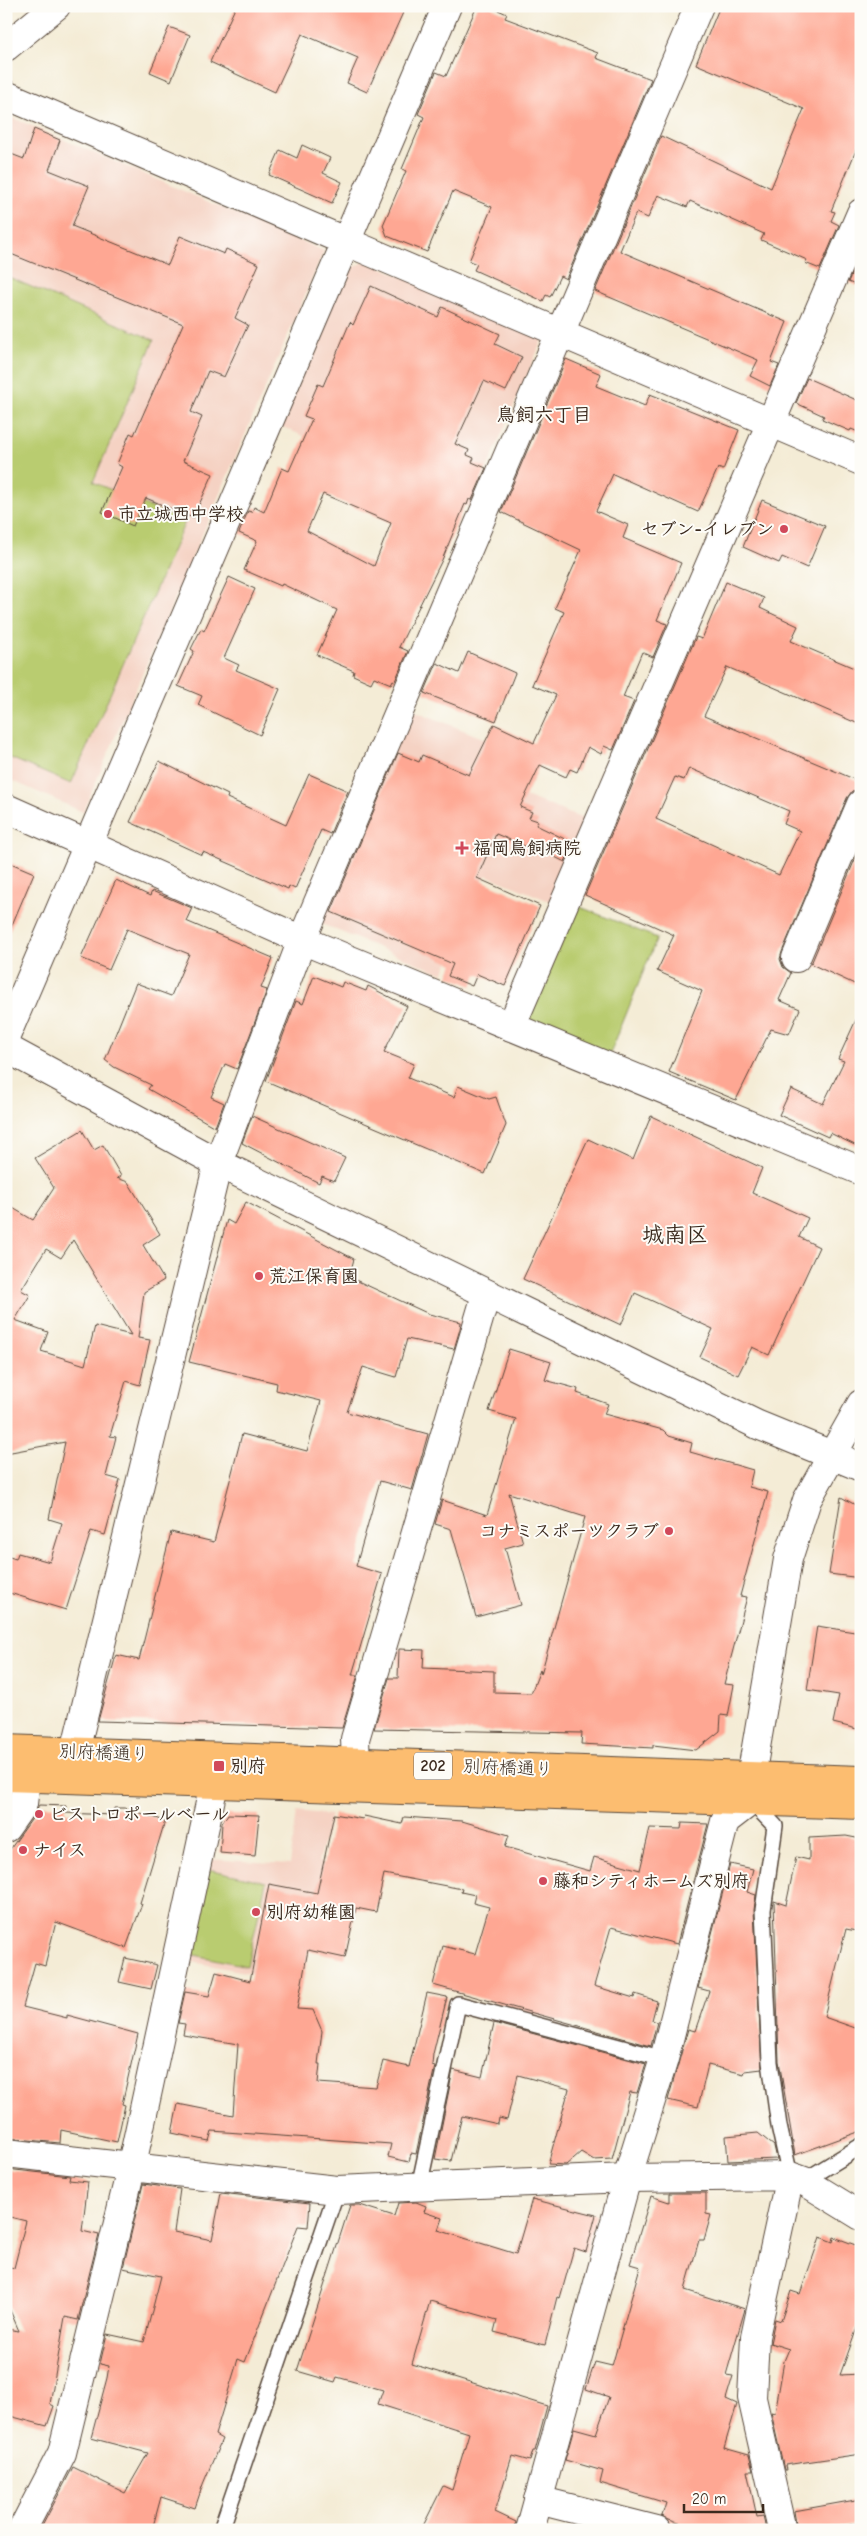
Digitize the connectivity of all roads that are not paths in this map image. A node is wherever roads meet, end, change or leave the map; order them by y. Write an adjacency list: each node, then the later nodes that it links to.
1 (56, 6): 4 (street)
2 (447, 6): 7 (street)
3 (699, 6): 8 (street)
4 (6, 47)
5 (6, 94): 7 (street)
6 (861, 213): 9 (street)
7 (347, 242): 8 (street); 13 (street)
8 (559, 332): 9 (street); 14 (street)
9 (770, 423): 10 (street); 16 (street)
10 (861, 461)
11 (861, 804): 15 (street)
12 (6, 808): 13 (street)
13 (89, 844): 14 (street); 17 (street)
14 (302, 940): 16 (street); 19 (street)
15 (796, 958)
16 (511, 1027): 20 (street)
17 (6, 1036)
18 (6, 1048): 19 (street)
19 (218, 1164): 21 (street); 26 (street)
20 (861, 1171)
21 (486, 1295): 23 (street); 27 (street)
22 (861, 1404): 23 (street)
23 (832, 1456): 24 (street); 31 (street)
24 (861, 1467)
25 (6, 1749): 26 (highway, 別府橋通り / 202)
26 (75, 1751): 27 (highway, 別府橋通り / 202); 28 (street)
27 (356, 1763): 31 (highway, 別府橋通り / 202)
28 (16, 1778): 30 (highway, 別府橋通り / 202); 33 (street)
29 (861, 1780): 31 (highway, 別府橋通り / 202)
30 (214, 1784): 31 (highway, 別府橋通り / 202); 37 (street)
31 (751, 1789): 32 (highway, 別府橋通り / 202); 34 (street); 39 (lane)
32 (861, 1805)
33 (6, 1828)
34 (664, 2059): 38 (street); 40 (lane)
35 (861, 2146): 39 (lane)
36 (6, 2153): 37 (street)
37 (132, 2169): 41 (street); 44 (street)
38 (627, 2178): 39 (street); 40 (street); 43 (street)
39 (797, 2179): 42 (street); 48 (street)
40 (419, 2186): 41 (street)
41 (337, 2190): 45 (lane)
42 (861, 2216)
43 (538, 2500): 46 (street); 47 (street)
44 (22, 2530)
45 (221, 2530)
46 (530, 2530)
47 (657, 2530)
48 (782, 2530)

